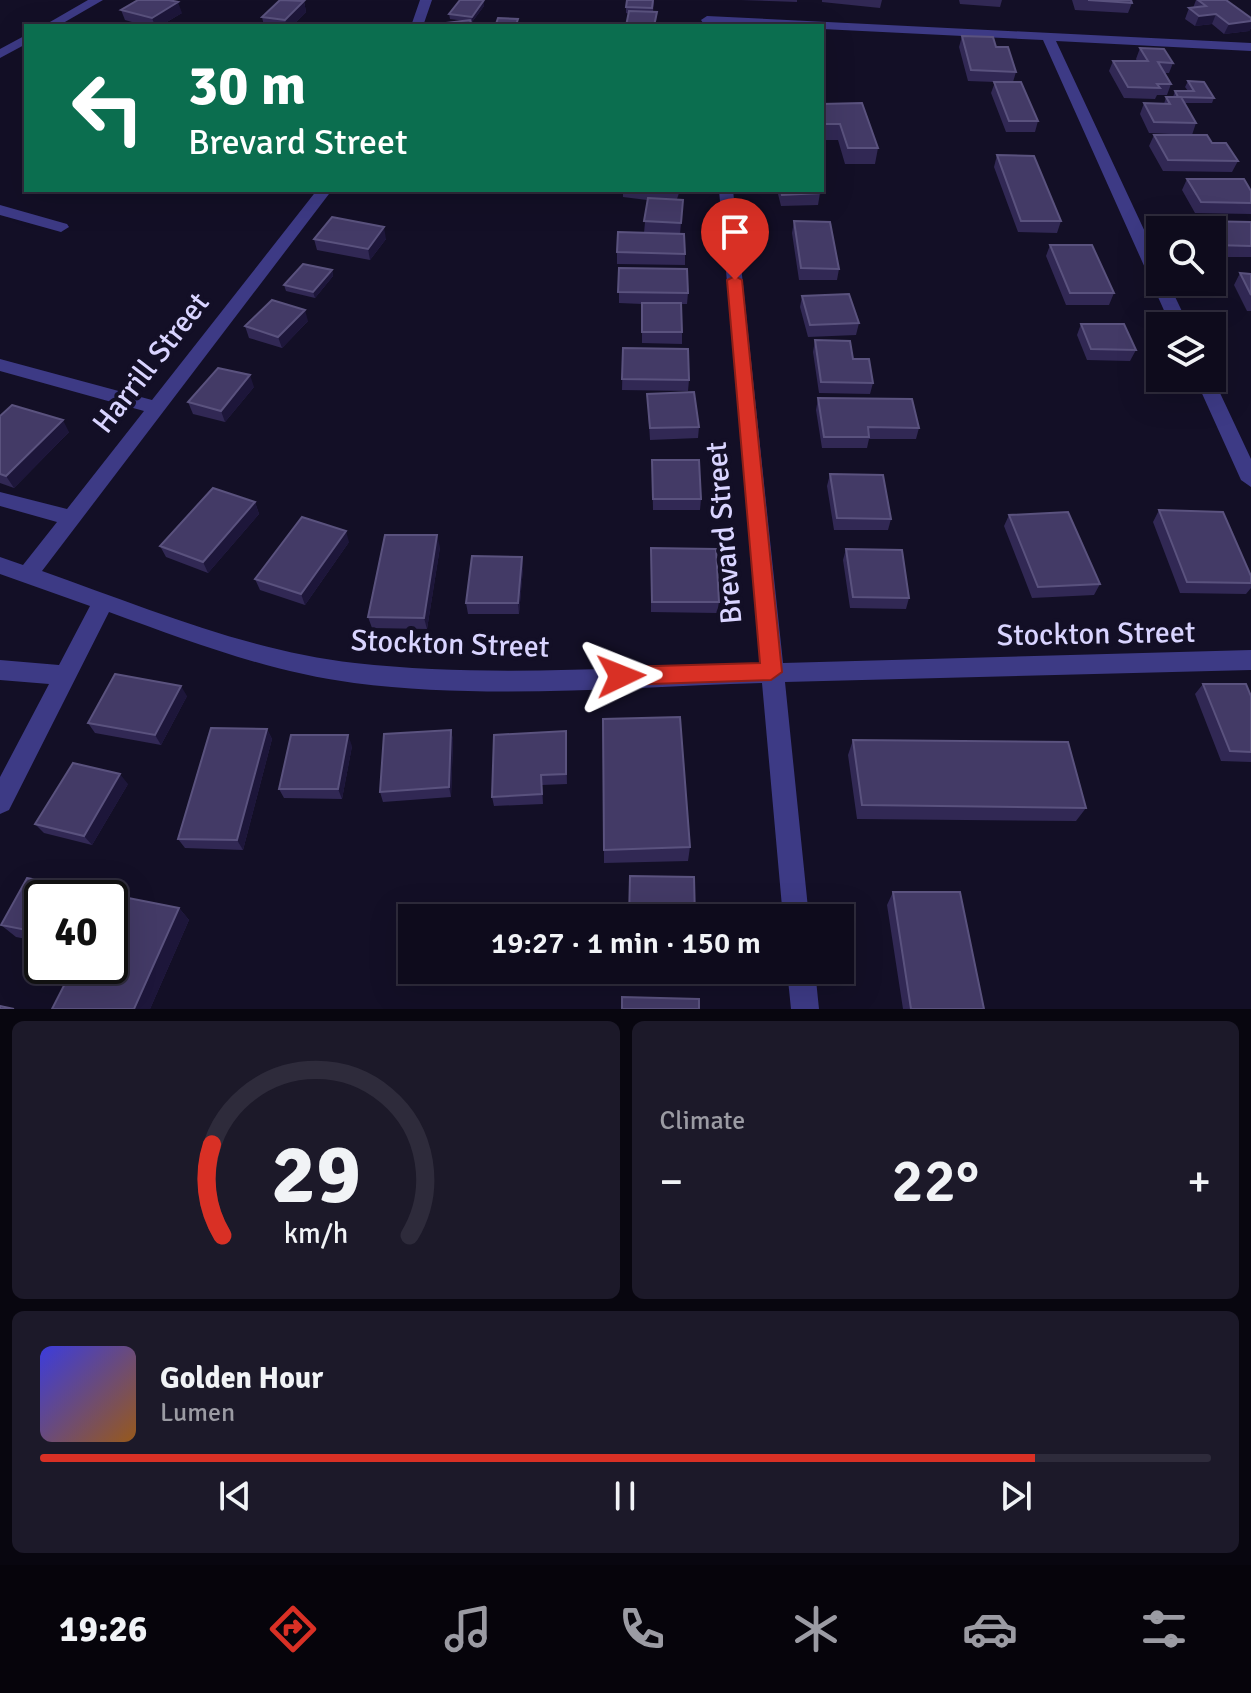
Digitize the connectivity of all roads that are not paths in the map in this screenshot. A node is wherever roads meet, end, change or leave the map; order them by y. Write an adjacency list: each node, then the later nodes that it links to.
1 (97, 0): 4 (street)
2 (426, 0): 5 (street)
3 (707, 19): 6 (street)
4 (53, 24)
5 (418, 24)
6 (802, 24)
7 (824, 25): 8 (street)
8 (1048, 37): 10 (street); 16 (street)
9 (24, 40): 11 (street)
10 (1251, 47)
11 (0, 54)
12 (323, 192): 19 (street, Harrill Street)
13 (726, 192): 28 (street, Brevard Street)
14 (0, 210): 15 (street)
15 (61, 227)
16 (1146, 251)
17 (0, 365): 19 (street)
18 (1210, 392): 20 (street)
19 (156, 408): 22 (street, Harrill Street)
20 (1251, 480)
21 (0, 499): 22 (street)
22 (71, 518): 24 (street, Harrill Street)
23 (0, 565): 24 (street, Stockton Street)
24 (27, 575): 25 (street, Stockton Street)
25 (103, 602): 28 (street, Stockton Street); 29 (street)
26 (1251, 660): 28 (street, Stockton Street)
27 (0, 670): 29 (street)
28 (771, 672): 32 (street, Brevard Street)
29 (65, 675): 30 (street)
30 (9, 771): 31 (street)
31 (0, 802)
32 (795, 904)
33 (802, 984): 34 (street)
34 (805, 1009)

